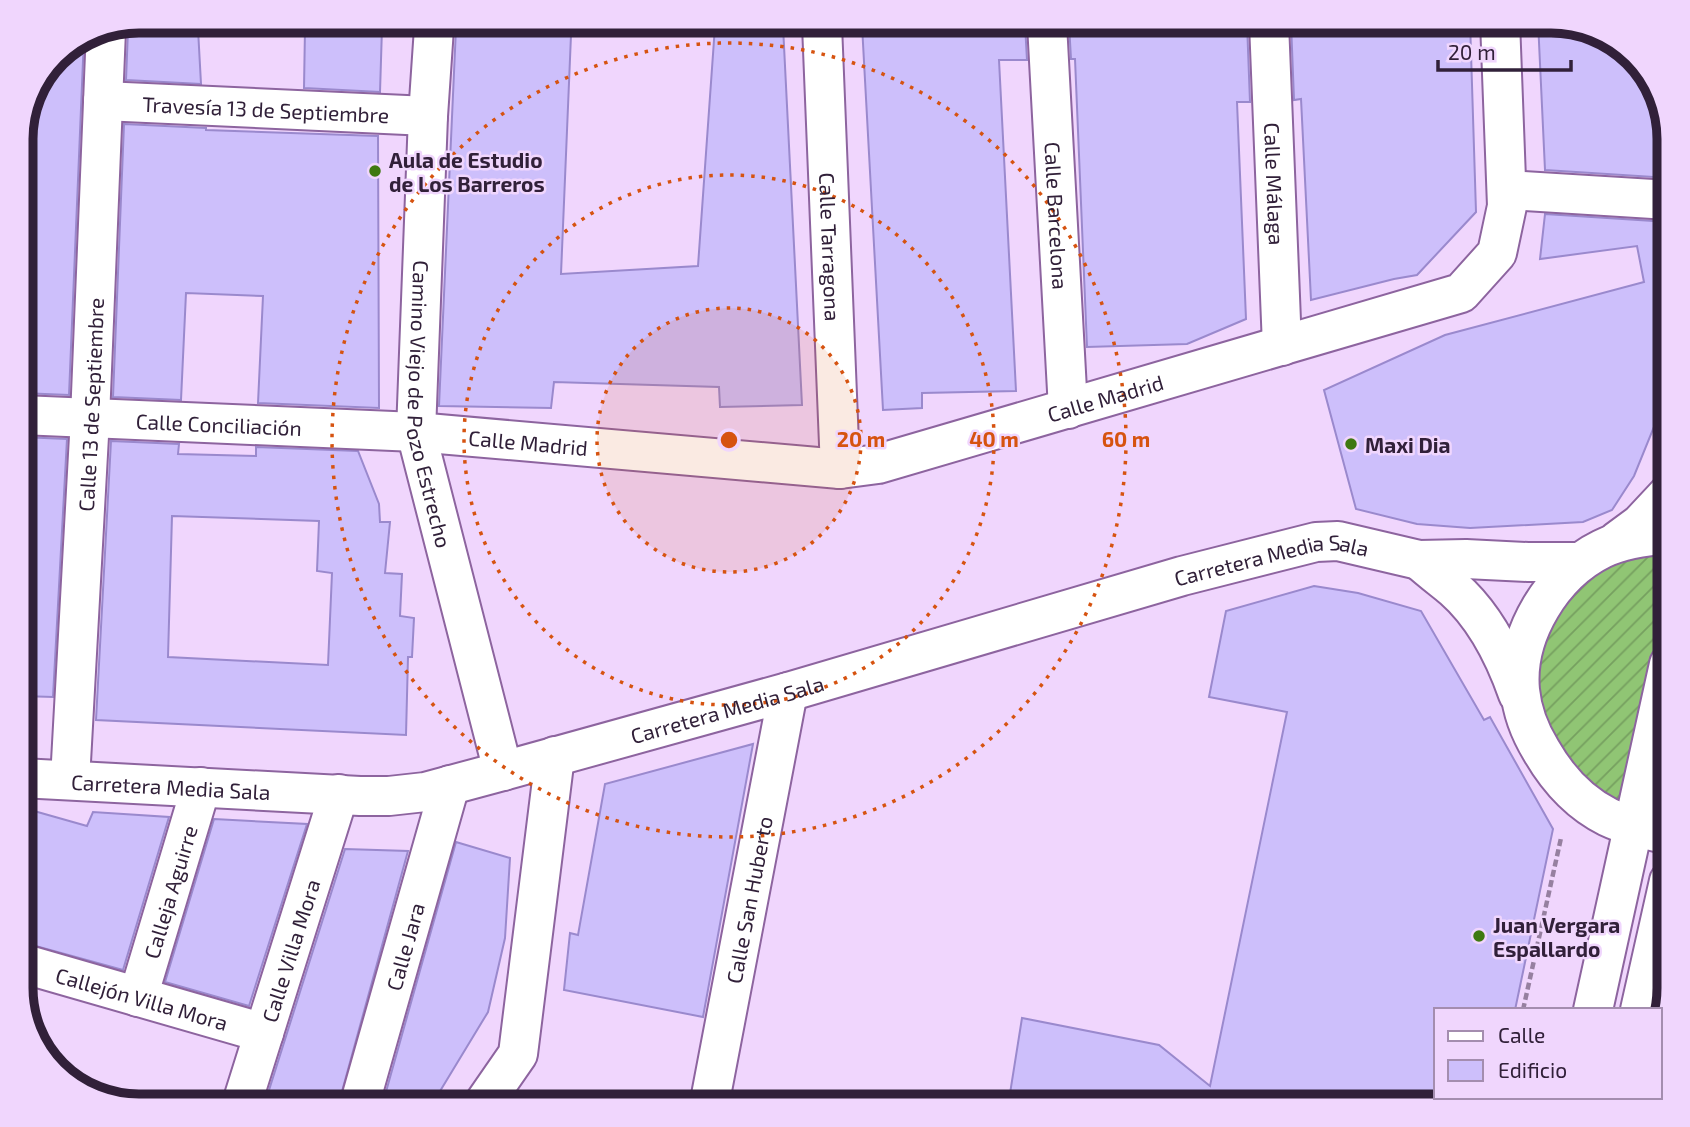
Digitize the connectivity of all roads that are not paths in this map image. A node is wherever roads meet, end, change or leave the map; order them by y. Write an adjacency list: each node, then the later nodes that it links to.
1 (434, 33): 8 (street, Camino Viejo de Pozo Estrecho)
2 (822, 33): 16 (street, Calle Tarragona)
3 (1047, 33): 12 (street, Calle Barcelona)
4 (1269, 33): 11 (street, Calle Málaga)
5 (1500, 33): 9 (street, Calle Madrid)
6 (106, 39): 7 (street, Calle 13 de Septiembre)
7 (103, 101): 8 (street, Travesía 13 de Septiembre); 14 (street, Calle 13 de Septiembre)
8 (428, 116): 15 (street, Camino Viejo de Pozo Estrecho)
9 (1507, 190): 10 (street); 11 (street, Calle Madrid)
10 (1657, 199)
11 (1282, 346): 12 (street, Calle Madrid)
12 (1068, 409): 16 (street, Calle Madrid)
13 (33, 416): 14 (street, Calle Conciliación)
14 (90, 418): 15 (street, Calle Conciliación); 27 (street, Calle 13 de Septiembre)
15 (416, 432): 16 (street, Calle Madrid); 25 (street, Camino Viejo de Pozo Estrecho)
16 (840, 469)
17 (1657, 488): 19 (street)
18 (1657, 536): 19 (street)
19 (1591, 555): 20 (street, Carretera Media Sala); 22 (street)
20 (1419, 560): 21 (street, Carretera Media Sala); 22 (street, Carretera Media Sala)
21 (788, 692): 24 (street, Carretera Media Sala); 42 (street, Calle San Huberto)
22 (1523, 707): 31 (street)
23 (1657, 717): 31 (street)
24 (555, 756): 25 (street, Carretera Media Sala); 41 (street)
25 (503, 771): 28 (street, Carretera Media Sala)
26 (33, 778): 27 (street, Carretera Media Sala)
27 (70, 780): 29 (street, Carretera Media Sala)
28 (450, 785): 30 (street, Carretera Media Sala); 40 (street, Calle Jara)
29 (201, 787): 30 (street, Carretera Media Sala); 35 (street, Calleja Aguirre)
30 (339, 794): 38 (street, Calle Villa Mora)
31 (1632, 827): 32 (street); 36 (street)
32 (1657, 832)
33 (1657, 934): 37 (street)
34 (33, 966): 35 (street, Callejón Villa Mora)
35 (138, 997): 38 (street, Callejón Villa Mora)
36 (1593, 1008)
37 (1640, 1008)
38 (264, 1033): 39 (street, Calle Villa Mora)
39 (246, 1094)
40 (362, 1094)
41 (490, 1094)
42 (711, 1094)

